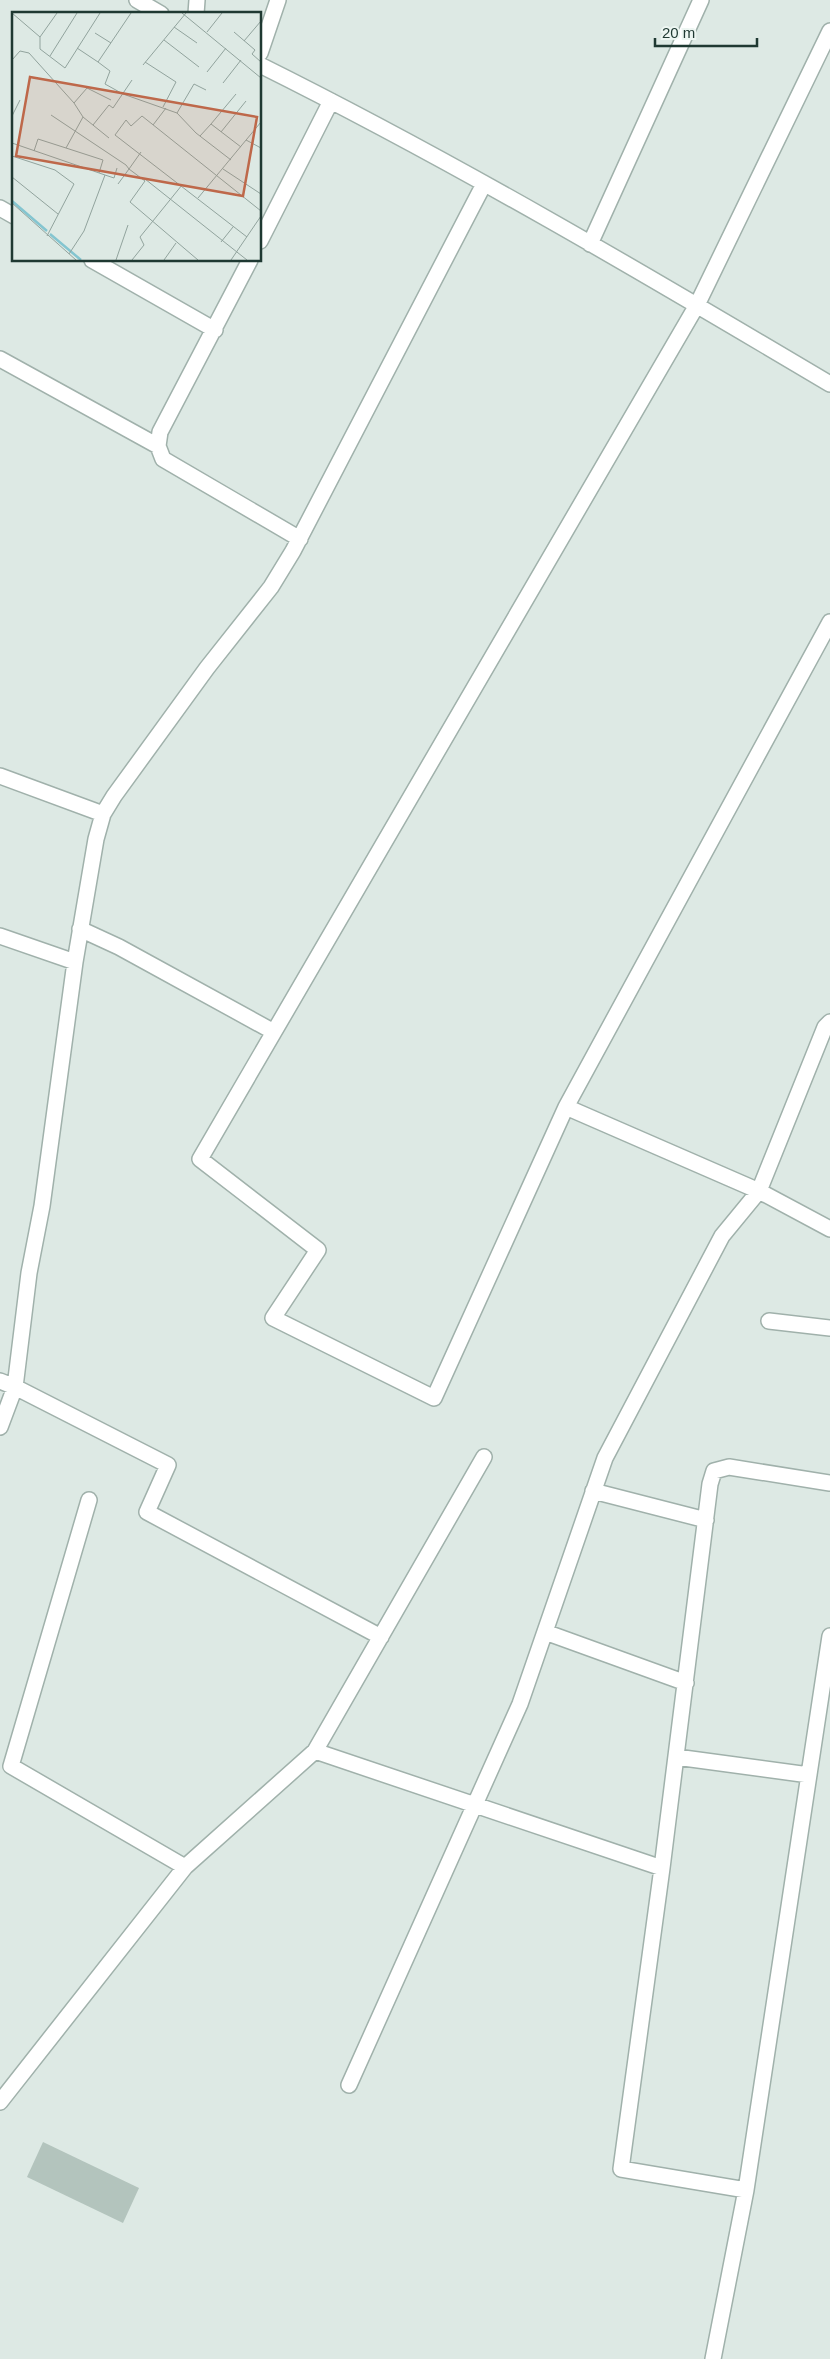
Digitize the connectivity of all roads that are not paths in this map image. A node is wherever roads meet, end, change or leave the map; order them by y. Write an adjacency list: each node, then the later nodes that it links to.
1 (137, 0): 4 (street)
2 (278, 0): 6 (street)
3 (700, 0): 13 (street)
4 (157, 12)
5 (830, 31): 16 (street)
6 (261, 50)
7 (261, 65): 8 (street)
8 (331, 100): 9 (street); 12 (street)
9 (484, 184): 13 (street); 21 (street)
10 (0, 208): 11 (street)
11 (12, 215)
12 (261, 239)
13 (590, 244): 16 (street)
14 (94, 261): 17 (street)
15 (250, 261): 17 (street)
16 (697, 305): 19 (street); 29 (street)
17 (215, 330): 20 (street)
18 (0, 359): 20 (street)
19 (830, 384)
20 (158, 446): 21 (street)
21 (300, 539): 24 (street)
22 (828, 631): 30 (street)
23 (0, 776): 24 (street)
24 (104, 814): 25 (street)
25 (80, 929): 27 (street); 29 (street)
26 (0, 936): 27 (street)
27 (75, 962): 36 (street)
28 (830, 1022): 31 (street)
29 (274, 1032): 30 (street)
30 (566, 1107): 31 (street)
31 (759, 1191): 32 (street); 40 (street)
32 (830, 1229)
33 (769, 1322): 34 (street)
34 (830, 1328)
35 (0, 1381): 36 (street)
36 (15, 1387): 37 (street); 45 (street)
37 (0, 1427)
38 (484, 1457): 45 (street)
39 (830, 1483): 42 (street)
40 (593, 1491): 42 (street); 43 (street)
41 (89, 1500): 51 (street)
42 (706, 1520): 46 (street)
43 (544, 1632): 46 (street); 50 (street)
44 (830, 1636): 49 (street)
45 (381, 1637): 47 (street)
46 (686, 1682): 48 (street)
47 (315, 1751): 50 (street); 51 (street)
48 (676, 1757): 49 (street); 52 (street)
49 (809, 1775): 55 (street)
50 (475, 1804): 52 (street); 53 (street)
51 (185, 1867): 54 (street)
52 (662, 1868): 55 (street)
53 (349, 2085)
54 (0, 2102)
55 (746, 2190): 56 (street)
56 (713, 2359)

